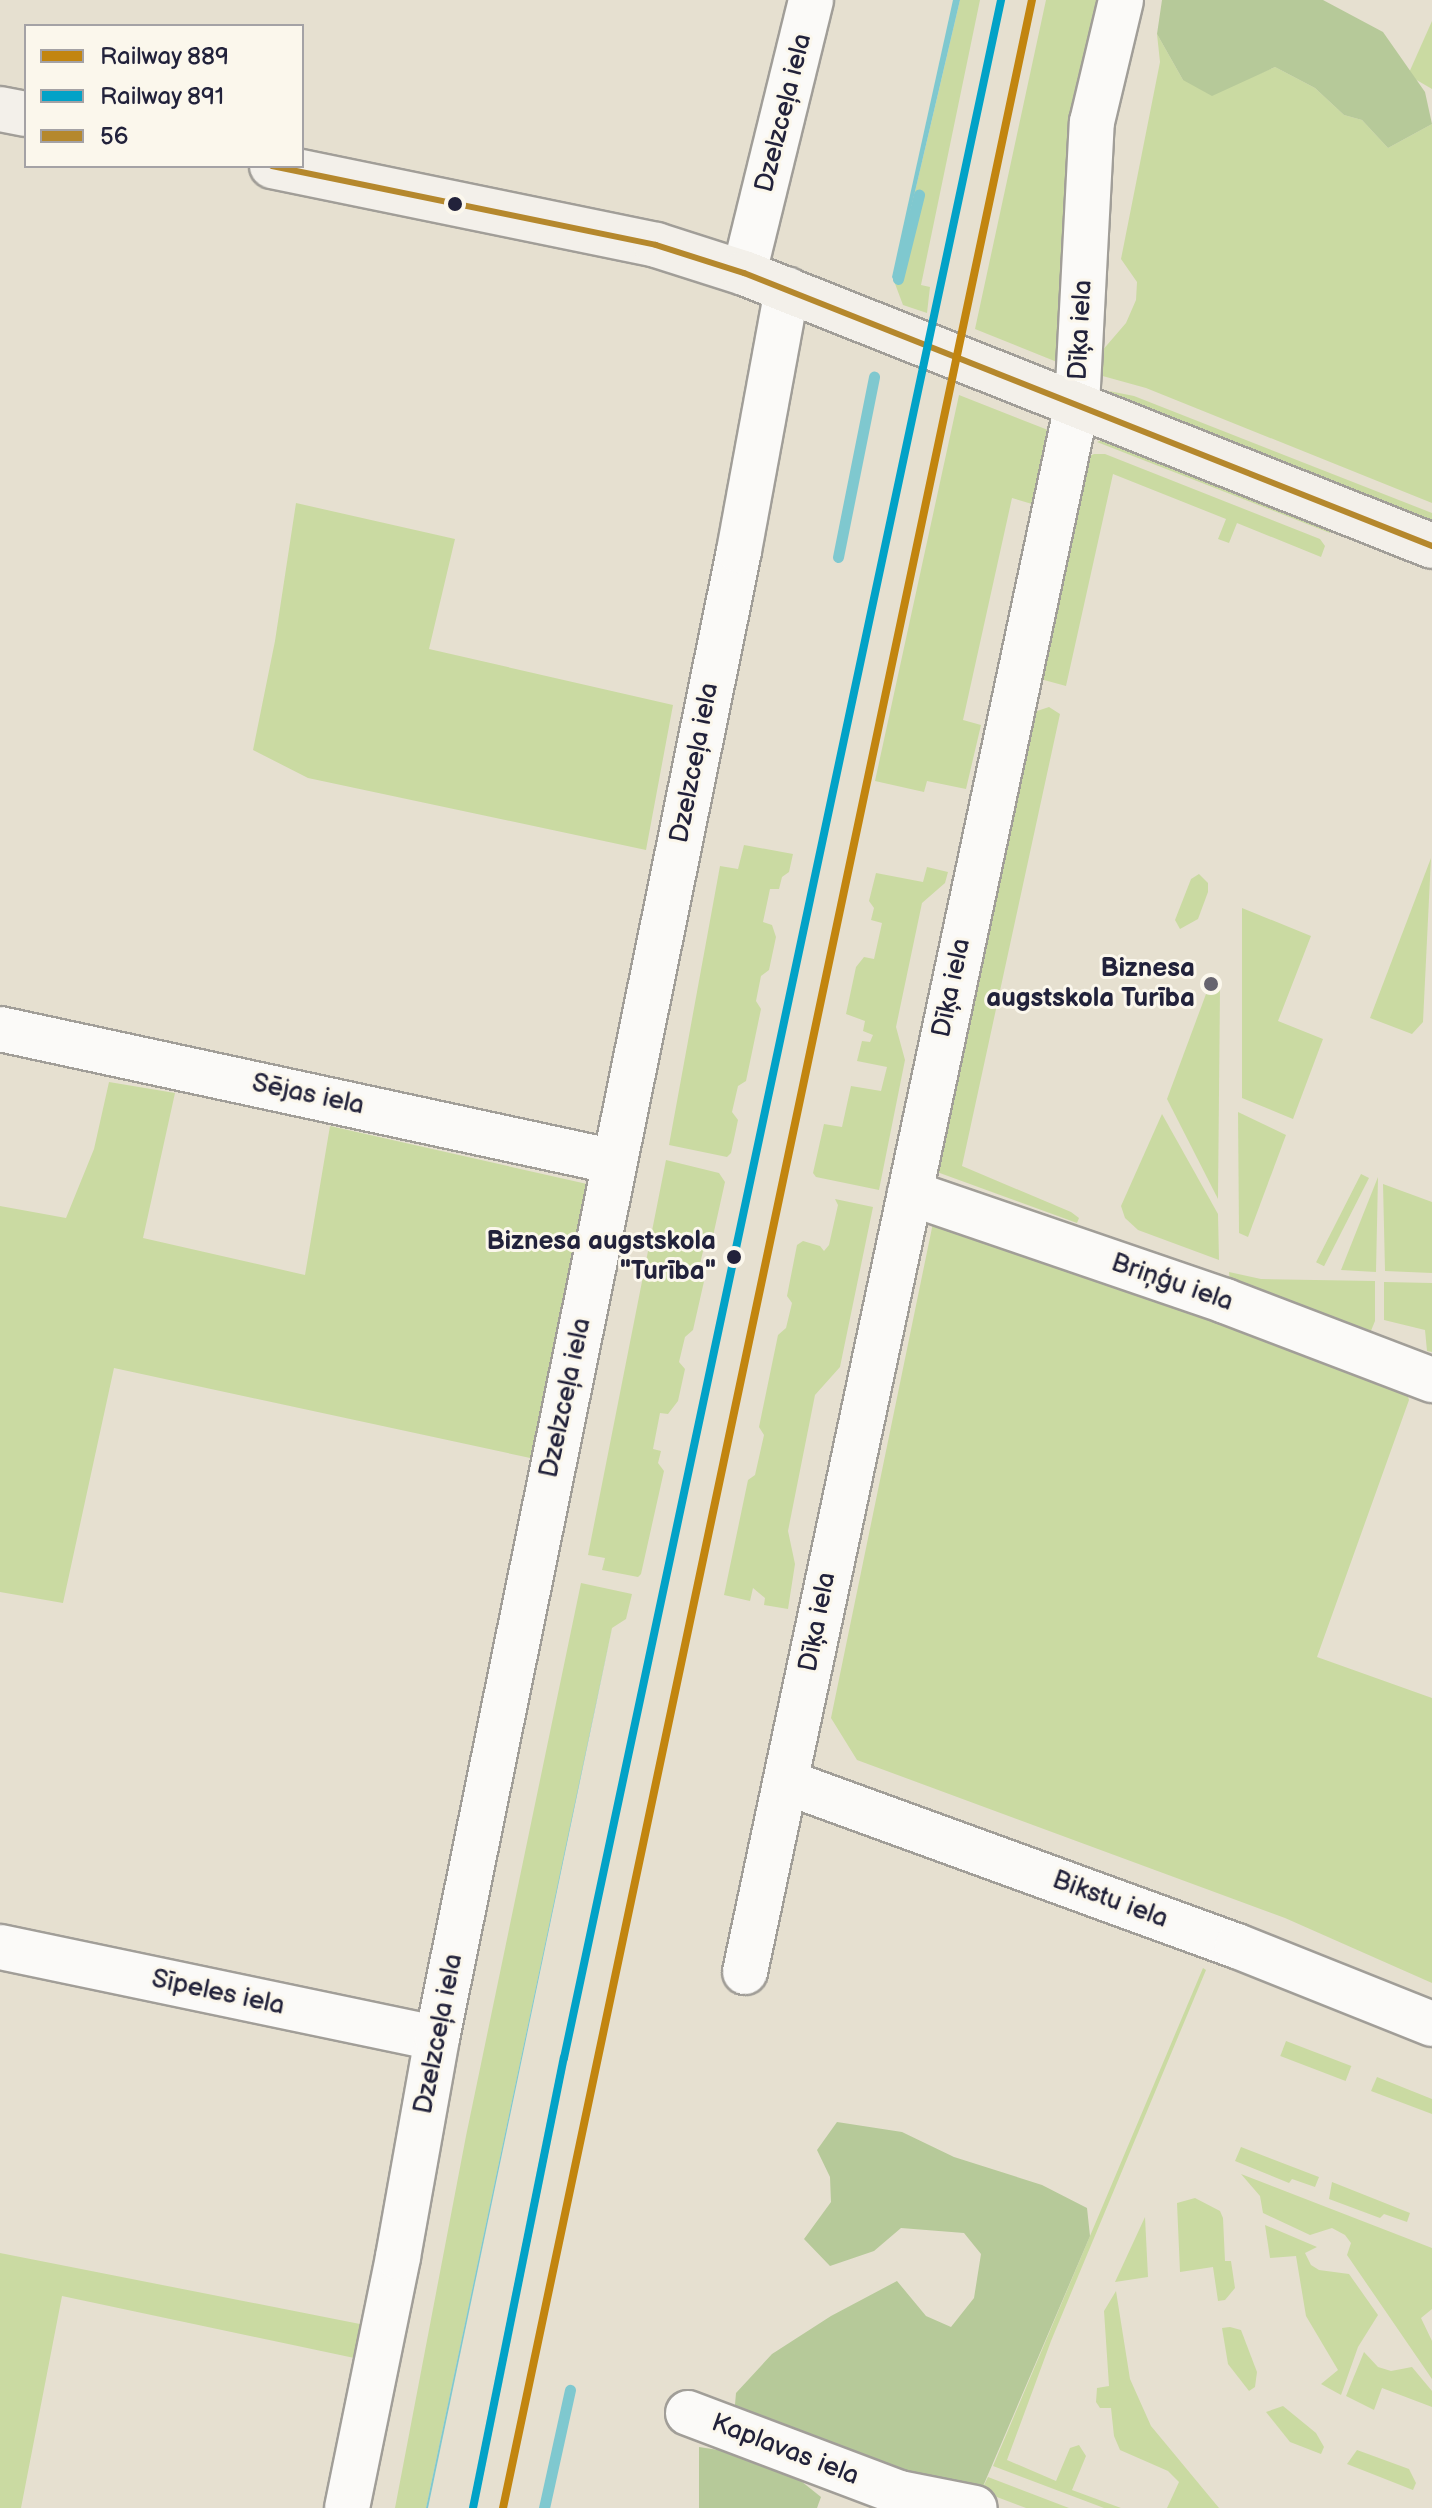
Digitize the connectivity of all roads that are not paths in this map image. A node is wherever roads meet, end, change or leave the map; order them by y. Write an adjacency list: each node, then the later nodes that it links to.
1 (811, 0): 6 (street, Dzelzceļa iela)
2 (1121, 0): 8 (street, Dīķa iela)
3 (0, 109): 4 (main road)
4 (24, 114)
5 (282, 168): 6 (main road)
6 (744, 273): 7 (main road)
7 (787, 289): 8 (main road); 11 (street, Dzelzceļa iela)
8 (1077, 405): 9 (main road); 12 (street, Dīķa iela)
9 (1432, 546)
10 (0, 1029): 11 (street, Sējas iela)
11 (615, 1162): 18 (street, Dzelzceļa iela)
12 (910, 1193): 13 (street, Briņģu iela); 14 (street, Dīķa iela)
13 (1432, 1380)
14 (786, 1782): 16 (street, Dīķa iela); 17 (street, Bikstu iela)
15 (0, 1947): 18 (street, Sīpeles iela)
16 (745, 1972)
17 (1432, 2024)
18 (437, 2038): 20 (street, Dzelzceļa iela)
19 (688, 2413): 21 (street, Kaplavas iela)
20 (347, 2508)
21 (975, 2508)

